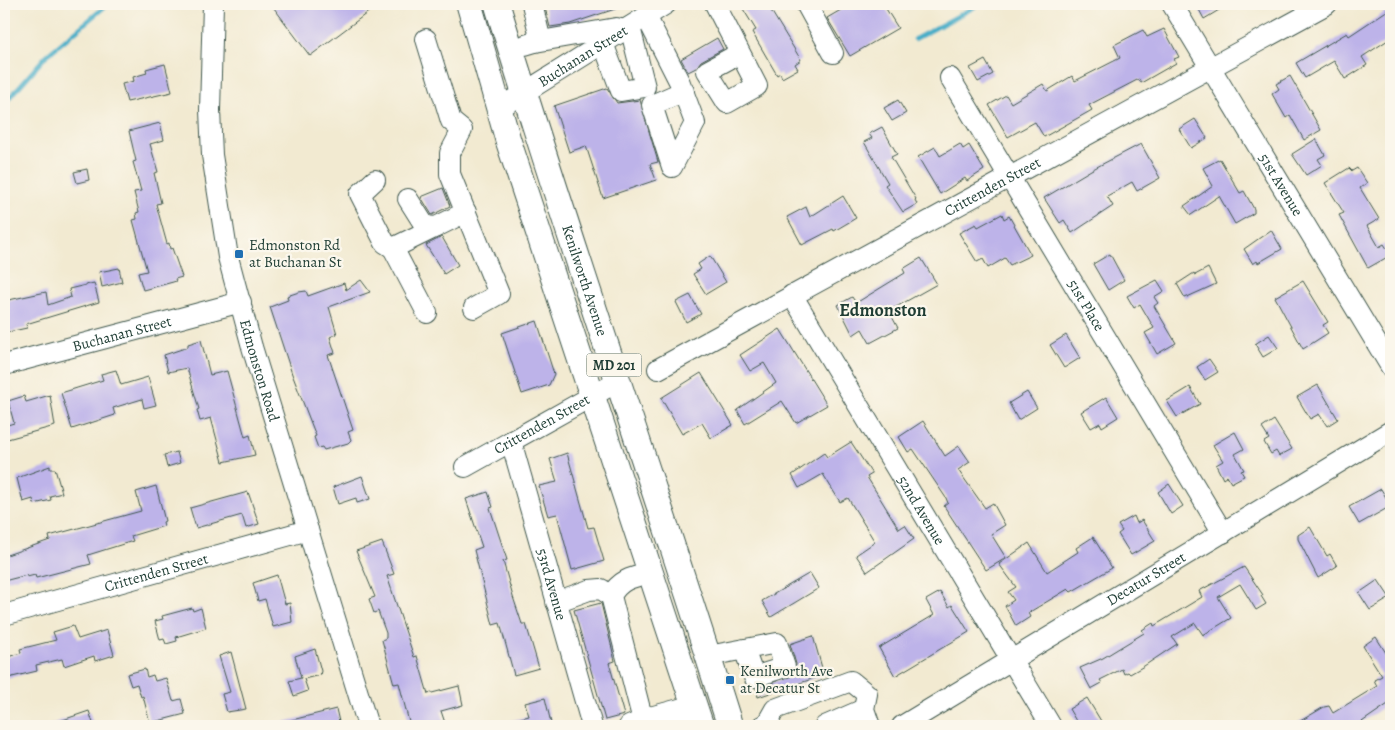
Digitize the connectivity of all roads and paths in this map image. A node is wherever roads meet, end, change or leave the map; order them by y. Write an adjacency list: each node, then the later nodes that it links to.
1 (213, 4): 30 (street, Edmonston Road)
2 (469, 4): 22 (main road, Kenilworth Avenue / MD 201)
3 (497, 4): 15 (main road, Kenilworth Avenue / MD 201)
4 (532, 4): 13 (street)
5 (666, 4): 10 (street, Buchanan Street)
6 (715, 4): 16 (street)
7 (806, 4): 17 (street)
8 (1172, 4): 18 (street, 51st Avenue)
9 (1327, 4): 18 (street, Crittenden Street)
10 (646, 16): 11 (street, Buchanan Street); 20 (street)
11 (627, 29): 13 (street); 14 (street, Buchanan Street); 14 (street)
12 (426, 39): 26 (street)
13 (535, 42): 15 (street)
14 (603, 43): 21 (street, Buchanan Street)
15 (511, 50): 21 (main road, Kenilworth Avenue / MD 201)
16 (740, 53)
17 (833, 53)
18 (1211, 68): 23 (street, Crittenden Street); 34 (street, 51st Avenue)
19 (950, 78): 23 (street, 51st Place)
20 (684, 91)
21 (524, 93): 22 (street, Buchanan Street); 36 (main road, Kenilworth Avenue / MD 201)
22 (498, 109): 37 (main road, Kenilworth Avenue / MD 201)
23 (1010, 178): 29 (street, Crittenden Street); 42 (street, 51st Place)
24 (375, 180): 28 (street)
25 (408, 199): 27 (street)
26 (466, 212): 27 (street); 31 (street)
27 (436, 227): 28 (street)
28 (394, 248): 32 (street)
29 (792, 295): 35 (street, Crittenden Street); 49 (street, 52nd Avenue)
30 (241, 302): 33 (street, Buchanan Street); 41 (street, Edmonston Road)
31 (474, 308)
32 (427, 313)
33 (4, 364)
34 (1391, 367)
35 (658, 369)
36 (619, 381): 37 (street, Crittenden Street); 48 (main road, Kenilworth Avenue / MD 201)
37 (594, 395): 39 (street, Crittenden Street); 43 (main road, Kenilworth Avenue / MD 201)
38 (1391, 431): 42 (street, Decatur Street)
39 (510, 441): 40 (street, Crittenden Street); 45 (street, 53rd Avenue)
40 (465, 467)
41 (308, 530): 46 (street, Crittenden Street); 53 (street, Edmonston Road)
42 (1223, 533): 49 (street, Decatur Street)
43 (650, 573): 44 (street); 50 (main road, Kenilworth Avenue / MD 201)
44 (611, 596): 45 (street); 51 (street)
45 (556, 602): 54 (street, 53rd Avenue)
46 (4, 616)
47 (744, 649): 48 (street)
48 (708, 656): 56 (main road, Kenilworth Avenue / MD 201)
49 (1011, 660): 59 (street, Decatur Street); 60 (street, 52nd Avenue)
50 (697, 715): 51 (street)
51 (650, 717): 55 (street)
52 (867, 718): 57 (street); 58 (street)
53 (368, 726)
54 (592, 726)
55 (629, 726)
56 (730, 726)
57 (768, 726)
58 (825, 726)
59 (902, 726)
60 (1051, 726)

